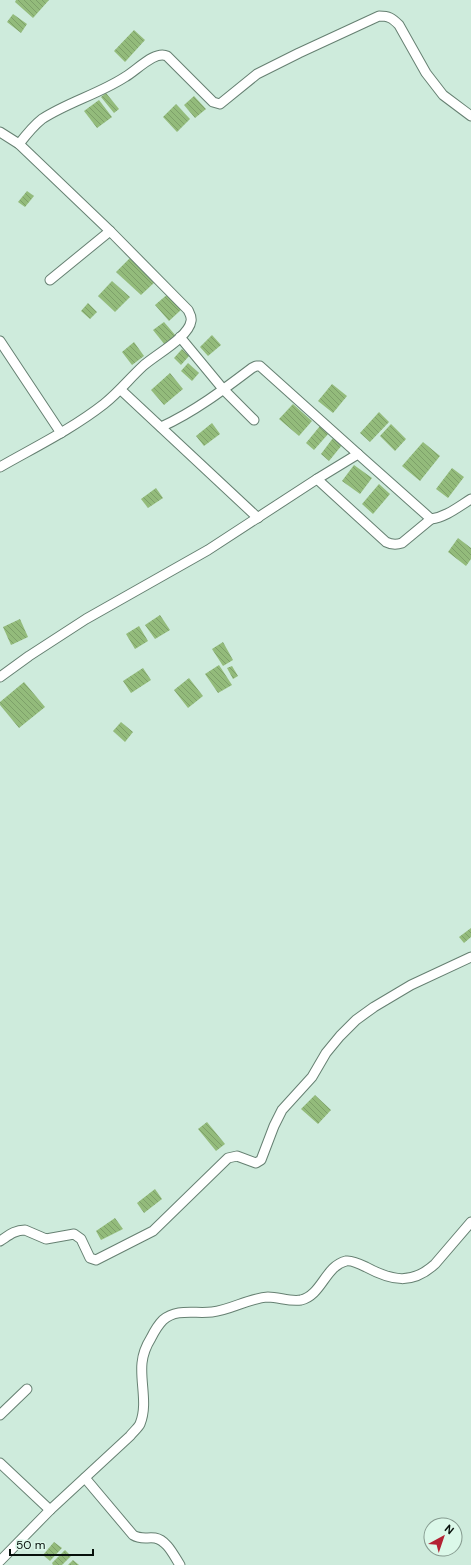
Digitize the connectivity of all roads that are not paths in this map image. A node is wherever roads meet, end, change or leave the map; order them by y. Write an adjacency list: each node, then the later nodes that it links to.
1 (471, 116): 3 (street)
2 (0, 132): 3 (street)
3 (19, 144): 4 (street)
4 (110, 231): 5 (street); 6 (street)
5 (50, 280)
6 (180, 337): 8 (street); 9 (street)
7 (0, 341): 12 (street)
8 (224, 389): 10 (street); 11 (street); 13 (street)
9 (121, 390): 11 (street); 12 (street)
10 (254, 420)
11 (161, 428): 17 (street)
12 (61, 433): 14 (street)
13 (358, 454): 15 (street); 18 (street)
14 (0, 467)
15 (317, 478): 17 (street); 18 (street)
16 (471, 499): 18 (street)
17 (258, 518): 19 (street)
18 (431, 519)
19 (0, 677)
20 (471, 956): 22 (street)
21 (471, 1222): 26 (street)
22 (0, 1241)
23 (27, 1389): 24 (street)
24 (0, 1415)
25 (0, 1463): 27 (street)
26 (85, 1478): 27 (street); 29 (street)
27 (50, 1510): 28 (street)
28 (0, 1561)
29 (176, 1563)

